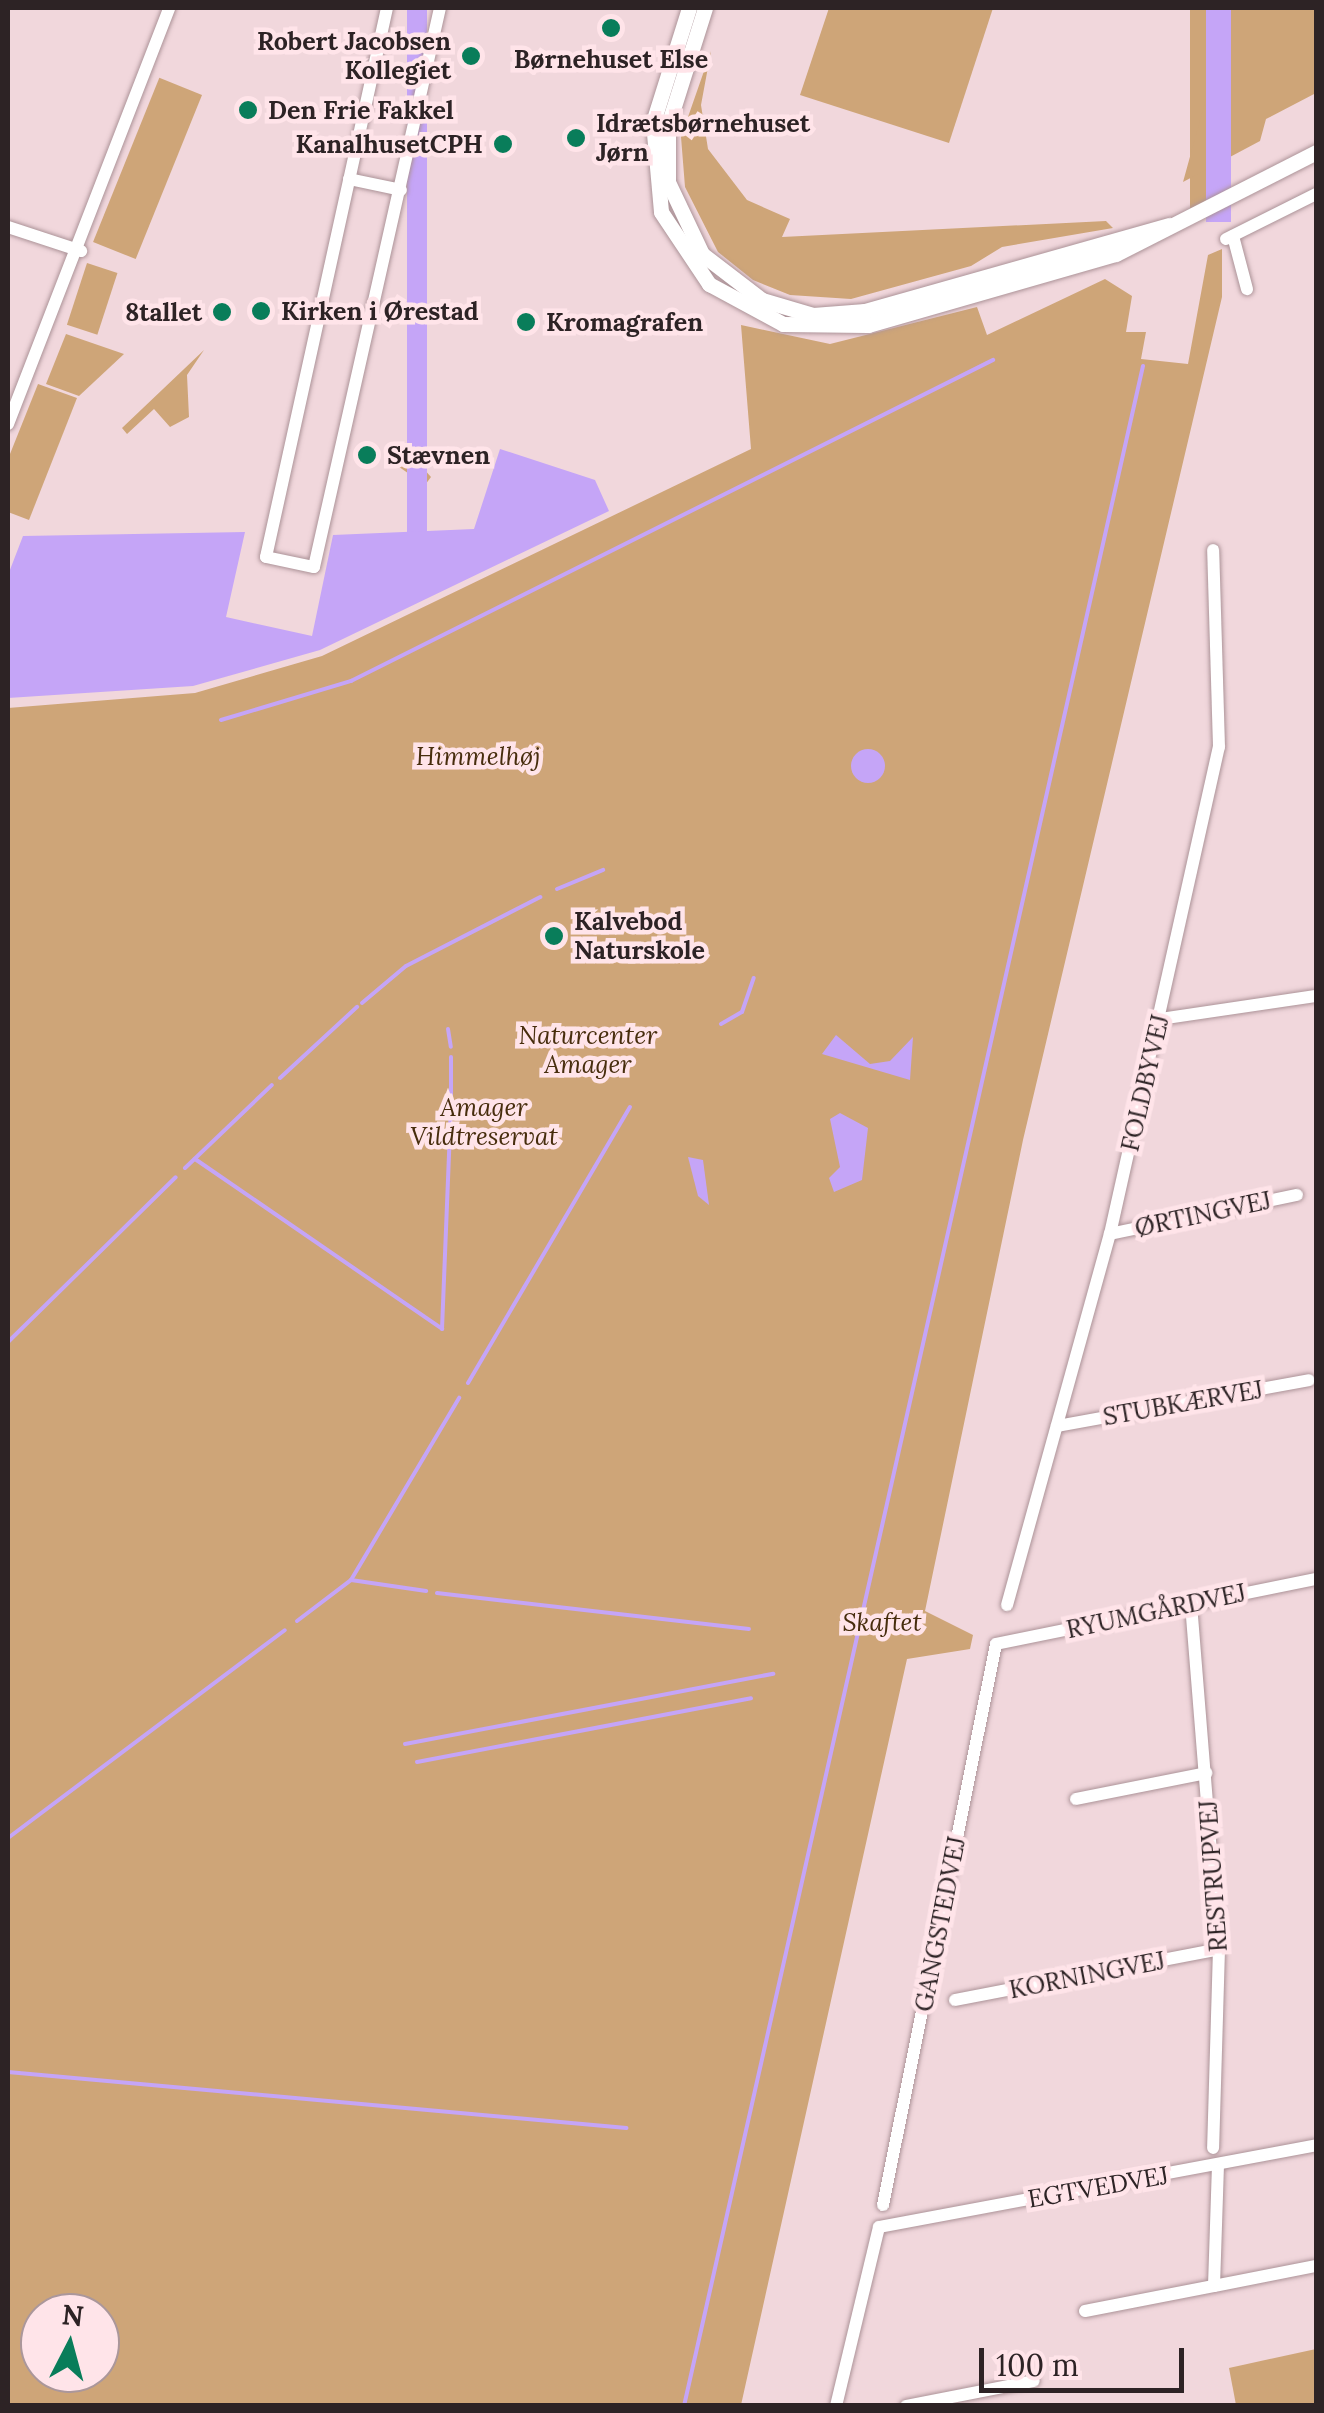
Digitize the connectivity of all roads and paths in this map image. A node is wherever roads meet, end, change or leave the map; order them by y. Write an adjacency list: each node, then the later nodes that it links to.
1 (387, 8): 7 (street)
2 (440, 8): 8 (street)
3 (690, 8): 11 (street)
4 (705, 8): 11 (street)
5 (164, 9): 12 (street)
6 (1316, 152): 11 (street)
7 (356, 181): 8 (street); 8 (street)
8 (397, 189)
9 (1316, 194): 13 (street)
10 (8, 227): 12 (street)
11 (1118, 247)
12 (81, 251): 14 (street)
13 (1247, 290)
14 (8, 424)
15 (1213, 550): 17 (street, FOLDBYVEJ)
16 (1316, 996): 17 (street)
17 (1160, 1019): 19 (street, FOLDBYVEJ)
18 (1296, 1195): 19 (street, ØRTINGVEJ)
19 (1110, 1234): 21 (street, FOLDBYVEJ)
20 (1310, 1380): 21 (street, STUBKÆRVEJ)
21 (1057, 1426): 24 (street, FOLDBYVEJ)
22 (1316, 1579): 23 (street, RYUMGÅRDVEJ)
23 (1191, 1604): 25 (street, RYUMGÅRDVEJ); 26 (street, RESTRUPVEJ)
24 (1007, 1605)
25 (996, 1644): 33 (street, GANGSTEDVEJ)
26 (1206, 1772): 27 (street); 28 (street, RESTRUPVEJ)
27 (1076, 1799)
28 (1219, 1949): 29 (street, KORNINGVEJ); 31 (street, RESTRUPVEJ)
29 (955, 2000)
30 (1316, 2145): 32 (street, EGTVEDVEJ)
31 (1213, 2148)
32 (1218, 2165): 35 (street); 38 (street, EGTVEDVEJ)
33 (883, 2204)
34 (1316, 2266): 35 (street)
35 (1214, 2286): 36 (street)
36 (1085, 2311)
37 (1034, 2381): 39 (street)
38 (836, 2406)
39 (906, 2406)

